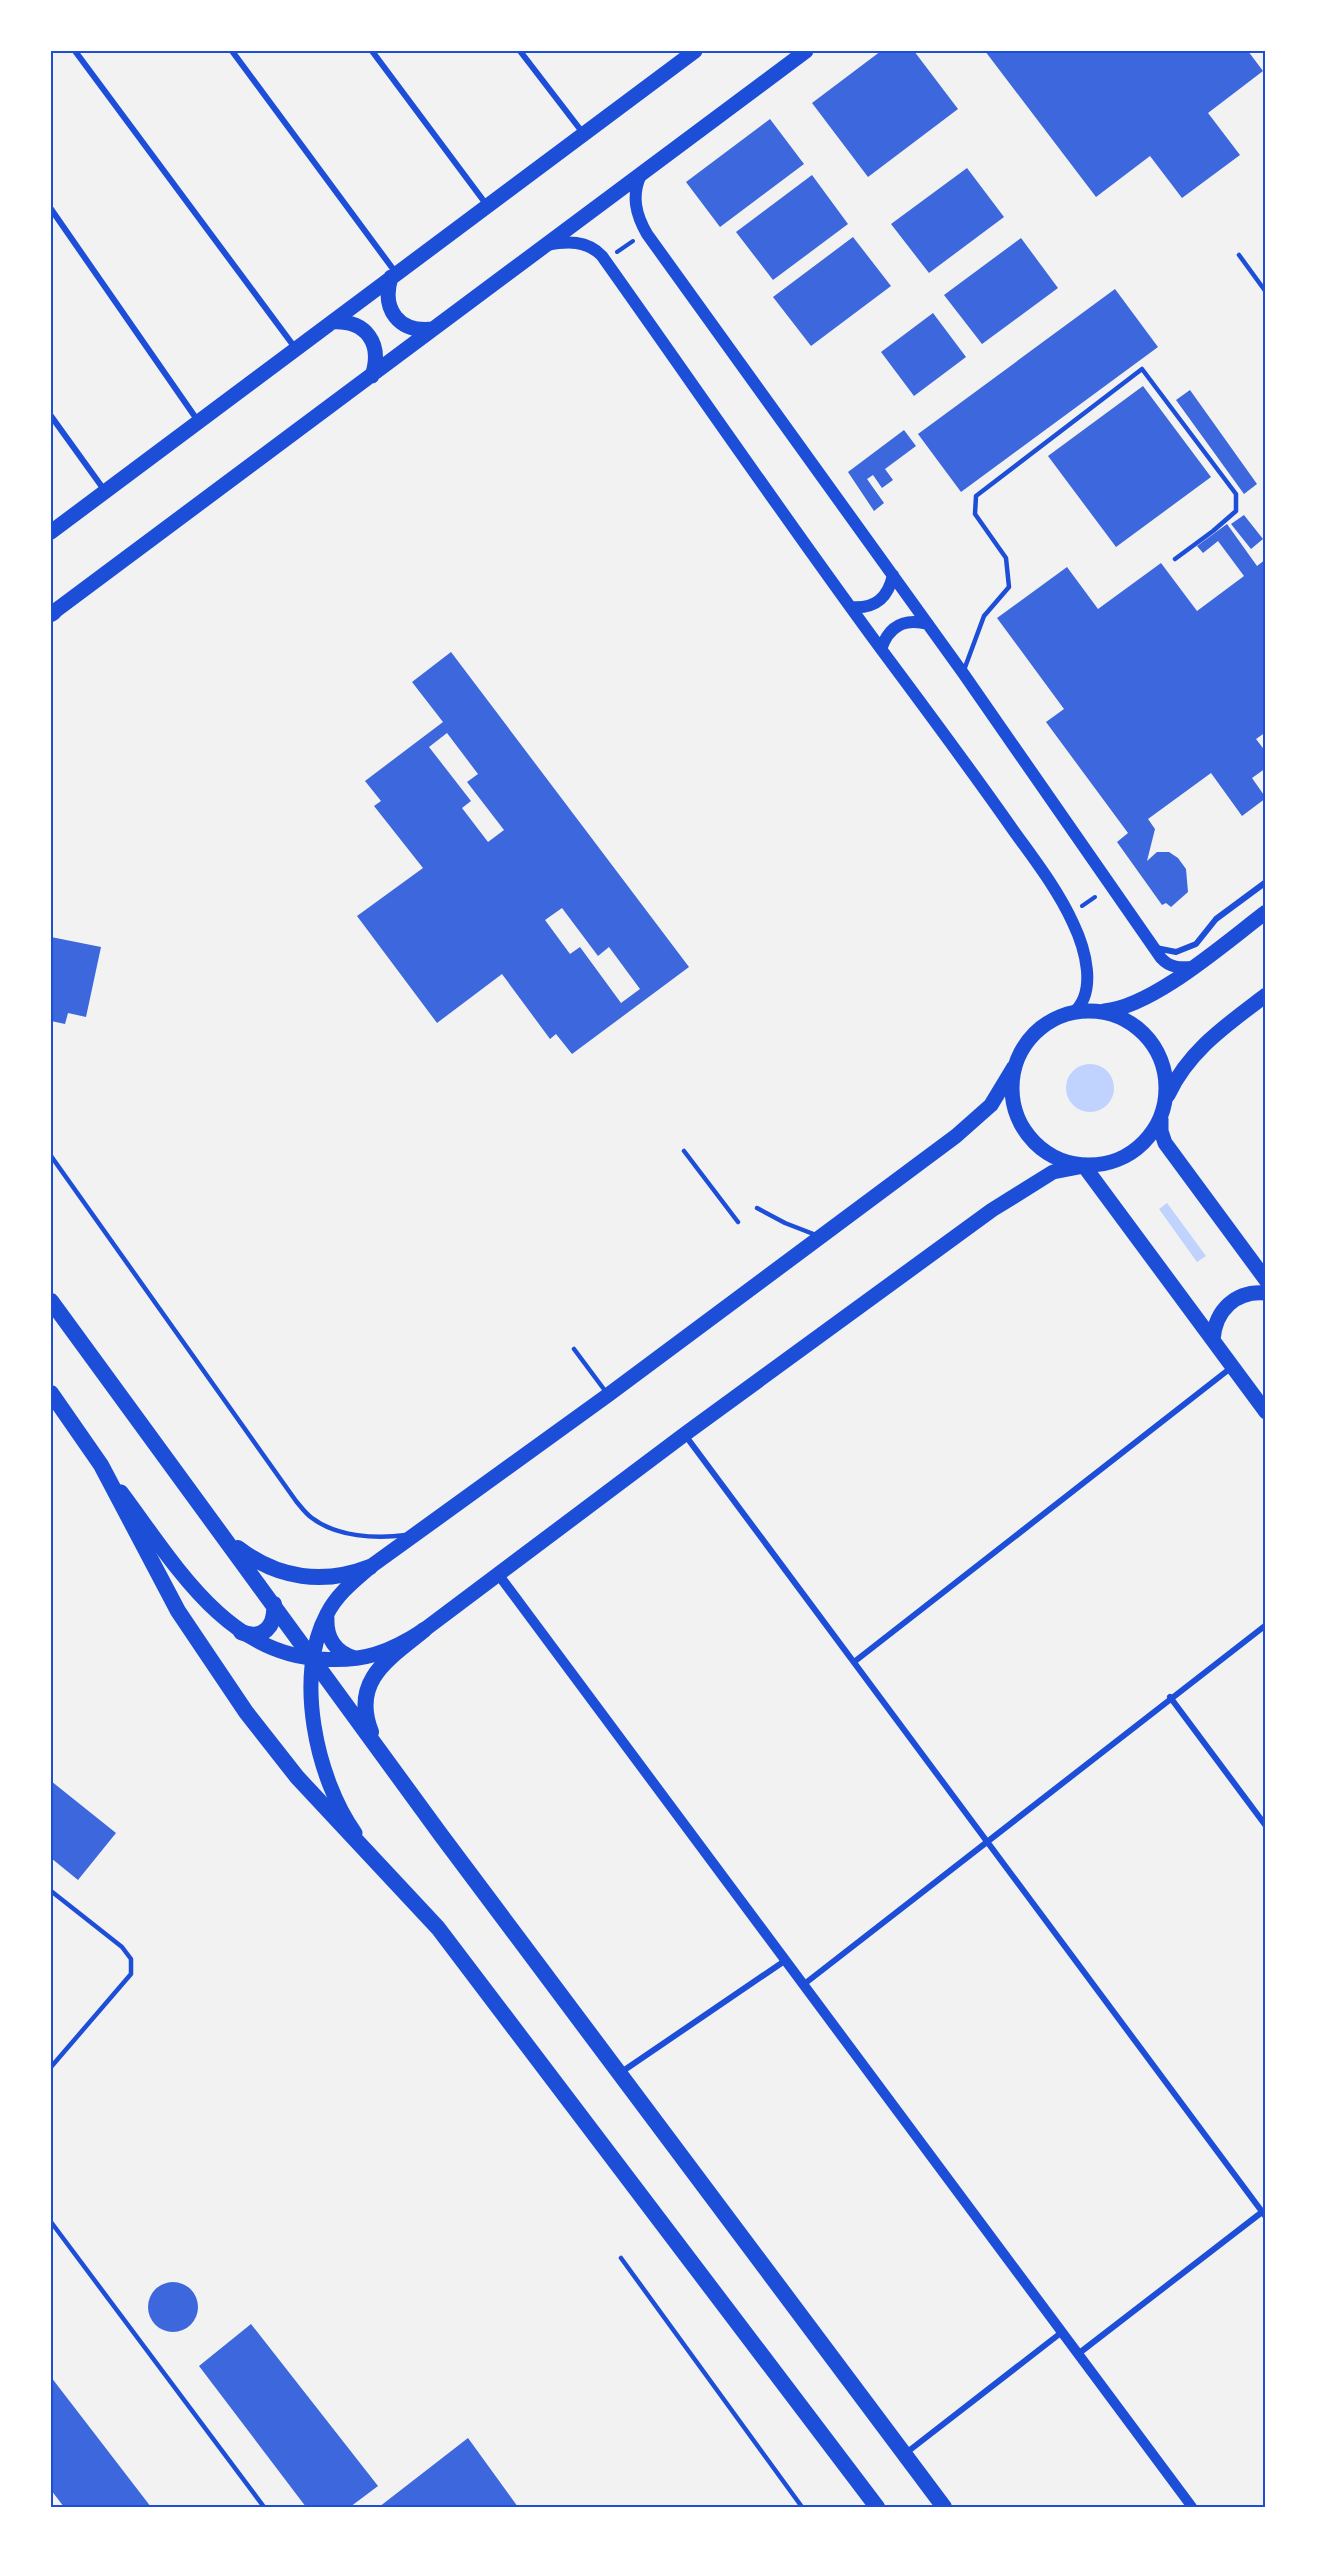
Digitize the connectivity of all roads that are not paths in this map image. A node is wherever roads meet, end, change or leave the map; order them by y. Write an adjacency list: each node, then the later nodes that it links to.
1 (75, 51): 19 (street)
2 (232, 51): 15 (street)
3 (372, 51): 11 (street)
4 (520, 51): 9 (street)
5 (695, 51): 9 (main road)
6 (788, 51): 8 (main road)
7 (806, 51): 8 (main road)
8 (784, 68): 10 (main road)
9 (583, 134): 11 (main road)
10 (641, 175): 13 (main road); 26 (main road)
11 (487, 206): 15 (main road)
12 (51, 209): 22 (street)
13 (546, 246): 18 (main road); 27 (main road)
14 (1239, 255): 16 (lane)
15 (394, 275): 17 (main road); 18 (main road)
16 (1266, 292)
17 (332, 322): 19 (main road); 20 (main road)
18 (433, 329): 20 (main road)
19 (296, 349): 22 (main road)
20 (372, 376): 28 (main road)
21 (51, 416): 23 (street)
22 (199, 421): 23 (main road)
23 (105, 491): 24 (main road)
24 (51, 532)
25 (1175, 559): 31 (lane)
26 (893, 575): 27 (main road); 29 (main road)
27 (851, 607): 30 (main road)
28 (52, 613)
29 (928, 624): 30 (main road); 31 (main road)
30 (881, 649): 38 (main road)
31 (963, 673): 34 (main road)
32 (1266, 882): 34 (street)
33 (1266, 912): 35 (main road)
34 (1153, 946): 35 (main road)
35 (1193, 967): 37 (main road)
36 (1266, 995): 40 (main road)
37 (1100, 1012): 38 (main road); 40 (main road)
38 (1073, 1013): 39 (main road)
39 (1014, 1067): 44 (main road); 47 (main road)
40 (1166, 1101): 41 (main road)
41 (1162, 1116): 44 (main road); 48 (main road)
42 (684, 1151): 46 (lane)
43 (51, 1156): 60 (lane)
44 (1084, 1166): 51 (main road); 57 (main road)
45 (757, 1208): 47 (lane)
46 (738, 1222)
47 (822, 1236): 55 (main road)
48 (1266, 1280)
49 (1266, 1293): 51 (main road)
50 (51, 1301): 59 (highway)
51 (1213, 1340): 53 (main road)
52 (574, 1349): 55 (lane)
53 (1232, 1366): 56 (main road); 70 (street)
54 (51, 1393): 58 (highway)
55 (608, 1395): 60 (main road)
56 (1266, 1412)
57 (685, 1434): 62 (main road); 70 (street)
58 (101, 1466): 67 (main road); 75 (highway)
59 (216, 1525): 61 (highway); 64 (highway)
60 (421, 1531): 61 (main road)
61 (370, 1567): 63 (main road)
62 (498, 1574): 66 (main road); 77 (street)
63 (335, 1601): 68 (main road); 69 (main road)
64 (274, 1604): 67 (highway); 69 (highway)
65 (1266, 1625): 71 (street)
66 (424, 1630): 68 (main road); 72 (highway)
67 (241, 1632): 69 (main road)
68 (361, 1658): 69 (main road)
69 (312, 1659): 72 (highway); 75 (main road)
70 (854, 1662): 74 (street)
71 (1170, 1697): 73 (street); 74 (street)
72 (383, 1754): 80 (highway)
73 (1266, 1826)
74 (987, 1841): 78 (street); 81 (street)
75 (370, 1854): 89 (highway)
76 (51, 1891): 79 (lane)
77 (786, 1960): 78 (street); 80 (street)
78 (803, 1985): 84 (street)
79 (51, 2067)
80 (620, 2074): 86 (highway)
81 (1265, 2213): 85 (street)
82 (51, 2222): 87 (lane)
83 (621, 2258): 88 (lane)
84 (1062, 2332): 85 (street); 86 (street)
85 (1078, 2354): 91 (street)
86 (905, 2454): 90 (highway)
87 (264, 2507)
88 (802, 2507)
89 (877, 2507)
90 (944, 2507)
91 (1192, 2507)

